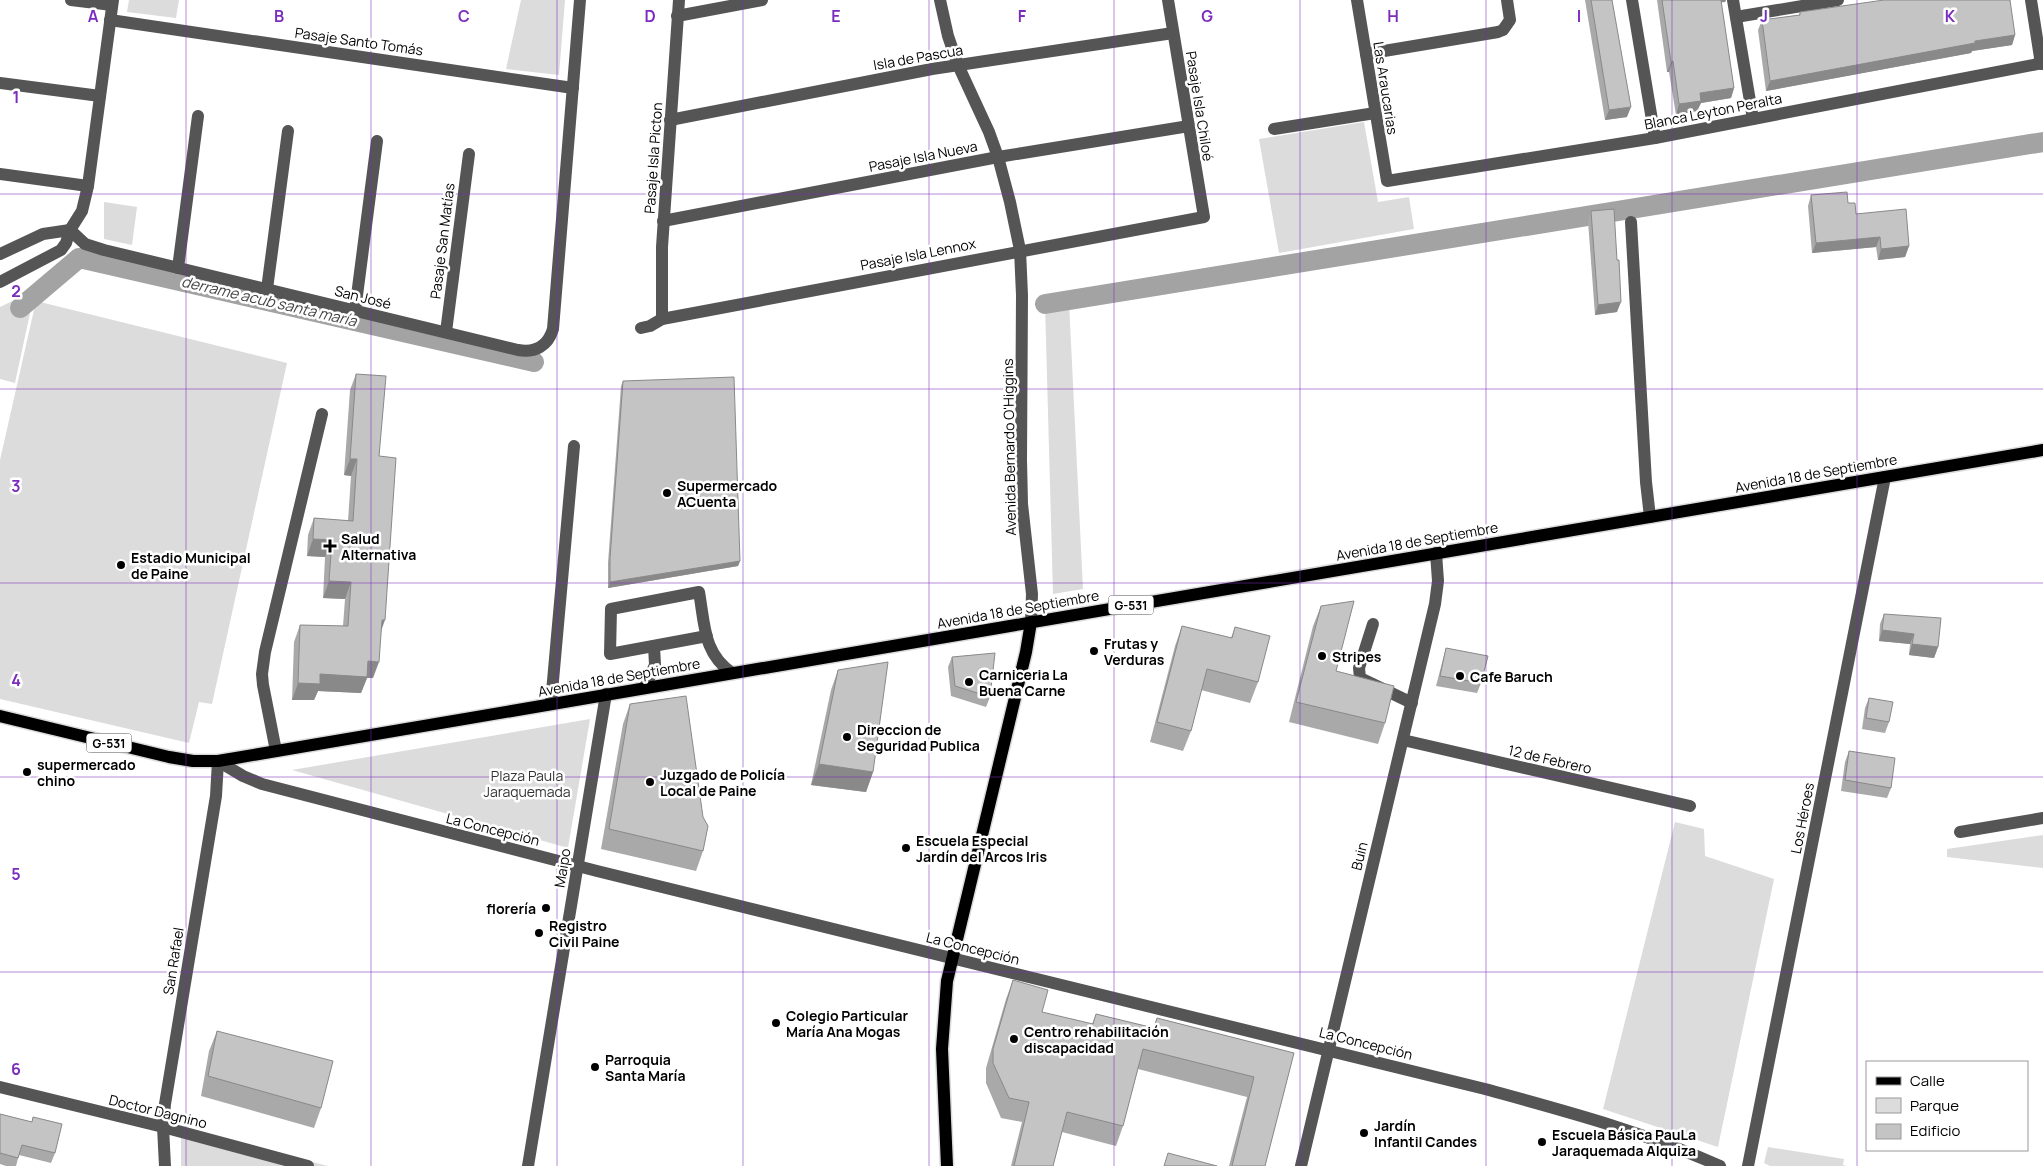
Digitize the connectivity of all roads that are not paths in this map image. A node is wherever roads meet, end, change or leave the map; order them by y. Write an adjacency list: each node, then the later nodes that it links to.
1 (71, 0): 13 (street)
2 (580, 0): 22 (street, San José)
3 (679, 0): 14 (street, Pasaje Isla Picton)
4 (762, 0): 14 (street)
5 (940, 0): 20 (street, Avenida Bernardo O'Higgins)
6 (1168, 0): 17 (street, Pasaje Isla Chiloé)
7 (1357, 0): 18 (street, Las Araucarias)
8 (1507, 0): 18 (street)
9 (1632, 0): 31 (street)
10 (1733, 0): 15 (street)
11 (1837, 0): 15 (street)
12 (2031, 0): 19 (street)
13 (113, 3): 16 (street)
14 (678, 16): 27 (street, Pasaje Isla Picton)
15 (1736, 17): 26 (street)
16 (110, 20): 22 (street, Pasaje Santo Tomás); 23 (street)
17 (1173, 33): 20 (street, Isla de Pascua); 28 (street, Pasaje Isla Chiloé)
18 (1366, 54): 24 (street, Las Araucarias)
19 (2042, 63): 26 (street, Blanca Leyton Peralta)
20 (958, 65): 27 (street, Isla de Pascua); 34 (street, Avenida Bernardo O'Higgins)
21 (0, 83): 23 (street)
22 (573, 88): 50 (street, San José)
23 (100, 96): 37 (street)
24 (1375, 113): 29 (street); 36 (street, Las Araucarias)
25 (198, 116): 44 (street)
26 (1753, 119): 31 (street, Blanca Leyton Peralta)
27 (670, 120): 39 (street, Pasaje Isla Picton)
28 (1188, 126): 34 (street, Pasaje Isla Nueva); 38 (street, Pasaje Isla Chiloé)
29 (1274, 130)
30 (288, 131): 46 (street)
31 (1654, 138): 36 (street, Blanca Leyton Peralta)
32 (378, 141): 47 (street)
33 (469, 154): 50 (street, Pasaje San Matías)
34 (998, 157): 39 (street, Pasaje Isla Nueva); 42 (street, Avenida Bernardo O'Higgins)
35 (0, 174): 37 (street)
36 (1387, 181)
37 (88, 186): 41 (street)
38 (1204, 217): 42 (street, Pasaje Isla Lennox)
39 (663, 221): 48 (street, Pasaje Isla Picton)
40 (1631, 222): 55 (street)
41 (70, 230): 43 (street); 44 (street, San José); 45 (street)
42 (1020, 250): 48 (street, Pasaje Isla Lennox); 57 (street, Avenida Bernardo O'Higgins)
43 (0, 254)
44 (178, 268): 46 (street, San José)
45 (0, 282)
46 (267, 289): 47 (street, San José)
47 (355, 311): 50 (street, San José)
48 (662, 319): 49 (street, Pasaje Isla Lennox)
49 (640, 328)
50 (446, 332)
51 (322, 414): 68 (street)
52 (574, 446): 64 (street)
53 (2043, 450): 54 (main road, Avenida 18 de Septiembre / G-531)
54 (1885, 477): 55 (main road, Avenida 18 de Septiembre / G-531); 85 (street, Los Héroes)
55 (1650, 517): 56 (main road, Avenida 18 de Septiembre / G-531)
56 (1436, 553): 57 (main road, Avenida 18 de Septiembre / G-531); 65 (street, Buin)
57 (1031, 622): 61 (main road, Avenida 18 de Septiembre / G-531); 74 (main road, Avenida Bernardo O'Higgins)
58 (1373, 624): 65 (street)
59 (707, 636): 60 (street); 60 (street); 61 (street)
60 (654, 646): 62 (street)
61 (732, 673): 62 (main road, Avenida 18 de Septiembre / G-531)
62 (645, 687): 63 (main road, Avenida 18 de Septiembre / G-531)
63 (606, 694): 64 (main road, Avenida 18 de Septiembre / G-531); 73 (street, Maipo)
64 (551, 703): 68 (main road, Avenida 18 de Septiembre / G-531)
65 (1412, 703): 67 (street, Buin)
66 (0, 716): 69 (main road, Avenida 18 de Septiembre / G-531)
67 (1402, 740): 70 (street, 12 de Febrero); 75 (street, Buin)
68 (276, 751): 69 (main road, Avenida 18 de Septiembre / G-531)
69 (218, 761): 73 (street, La Concepción); 77 (street, San Rafael)
70 (1690, 806)
71 (2043, 818): 72 (street)
72 (1960, 832)
73 (577, 867): 74 (street, La Concepción); 81 (street, Maipo)
74 (952, 958): 75 (street, La Concepción); 82 (main road, Avenida Bernardo O'Higgins)
75 (1328, 1049): 78 (street, La Concepción); 83 (street, Buin)
76 (0, 1087): 77 (street, Doctor Dagnino)
77 (163, 1127): 79 (street, San Rafael); 80 (street, Doctor Dagnino)
78 (1695, 1160): 84 (street, La Concepción)
79 (165, 1166)
80 (308, 1166)
81 (528, 1166)
82 (947, 1166)
83 (1301, 1166)
84 (1720, 1166)
85 (1748, 1166)

